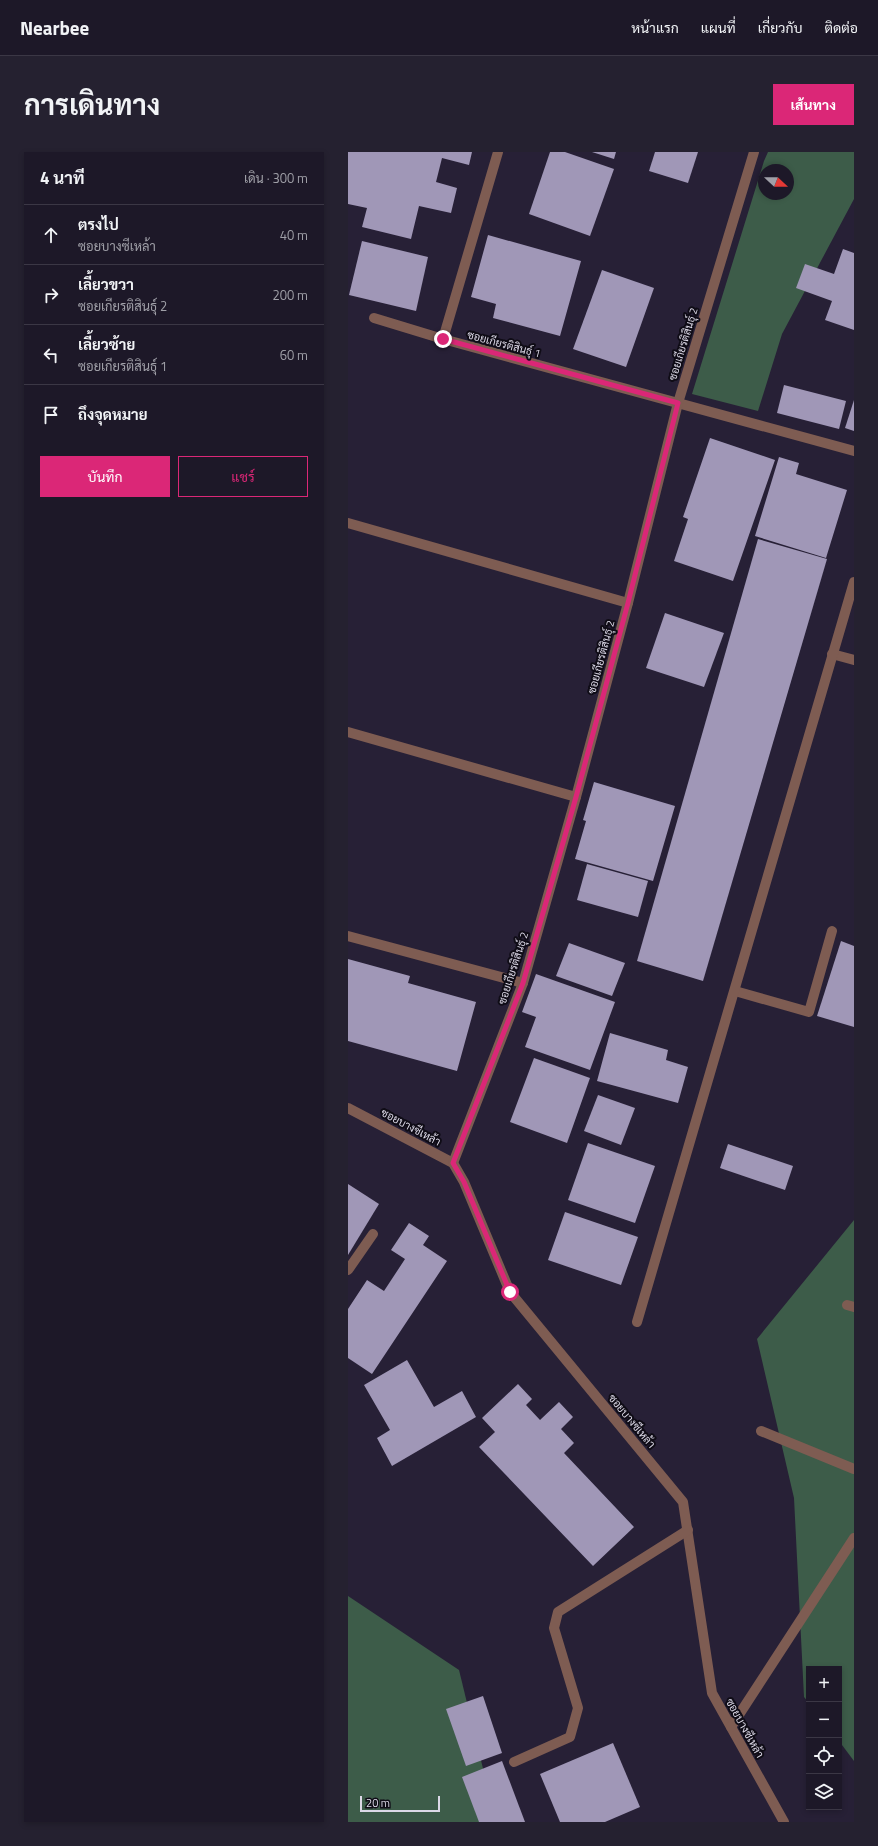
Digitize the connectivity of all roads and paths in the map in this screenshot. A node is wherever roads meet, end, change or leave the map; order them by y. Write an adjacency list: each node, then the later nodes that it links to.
1 (498, 152): 4 (street)
2 (754, 152): 5 (street, ซอยเกียรติสินธุ์ 2)
3 (374, 318): 4 (street, ซอยเกียรติสินธุ์ 1)
4 (443, 339): 5 (street, ซอยเกียรติสินธุ์ 1)
5 (678, 403): 6 (street, ซอยเกียรติสินธุ์ 1); 9 (street, ซอยเกียรติสินธุ์ 2)
6 (854, 451)
7 (348, 523): 9 (street)
8 (854, 582): 10 (street)
9 (628, 603): 13 (street, ซอยเกียรติสินธุ์ 2)
10 (832, 654): 11 (street); 17 (street)
11 (854, 660)
12 (348, 732): 13 (street)
13 (576, 797): 16 (street, ซอยเกียรติสินธุ์ 2)
14 (832, 931): 17 (street)
15 (348, 936): 16 (street)
16 (523, 983): 19 (street, ซอยเกียรติสินธุ์ 2)
17 (735, 991): 22 (street)
18 (348, 1108): 19 (street, ซอยบางซีเหล้า)
19 (453, 1163): 25 (street, ซอยบางซีเหล้า)
20 (373, 1234): 21 (street)
21 (348, 1270)
22 (637, 1322)
23 (761, 1431): 24 (street)
24 (854, 1469)
25 (688, 1530): 27 (street, ซอยบางซีเหล้า); 28 (street)
26 (854, 1538): 27 (street)
27 (731, 1727): 29 (street, ซอยบางซีเหล้า)
28 (514, 1762)
29 (784, 1822)

